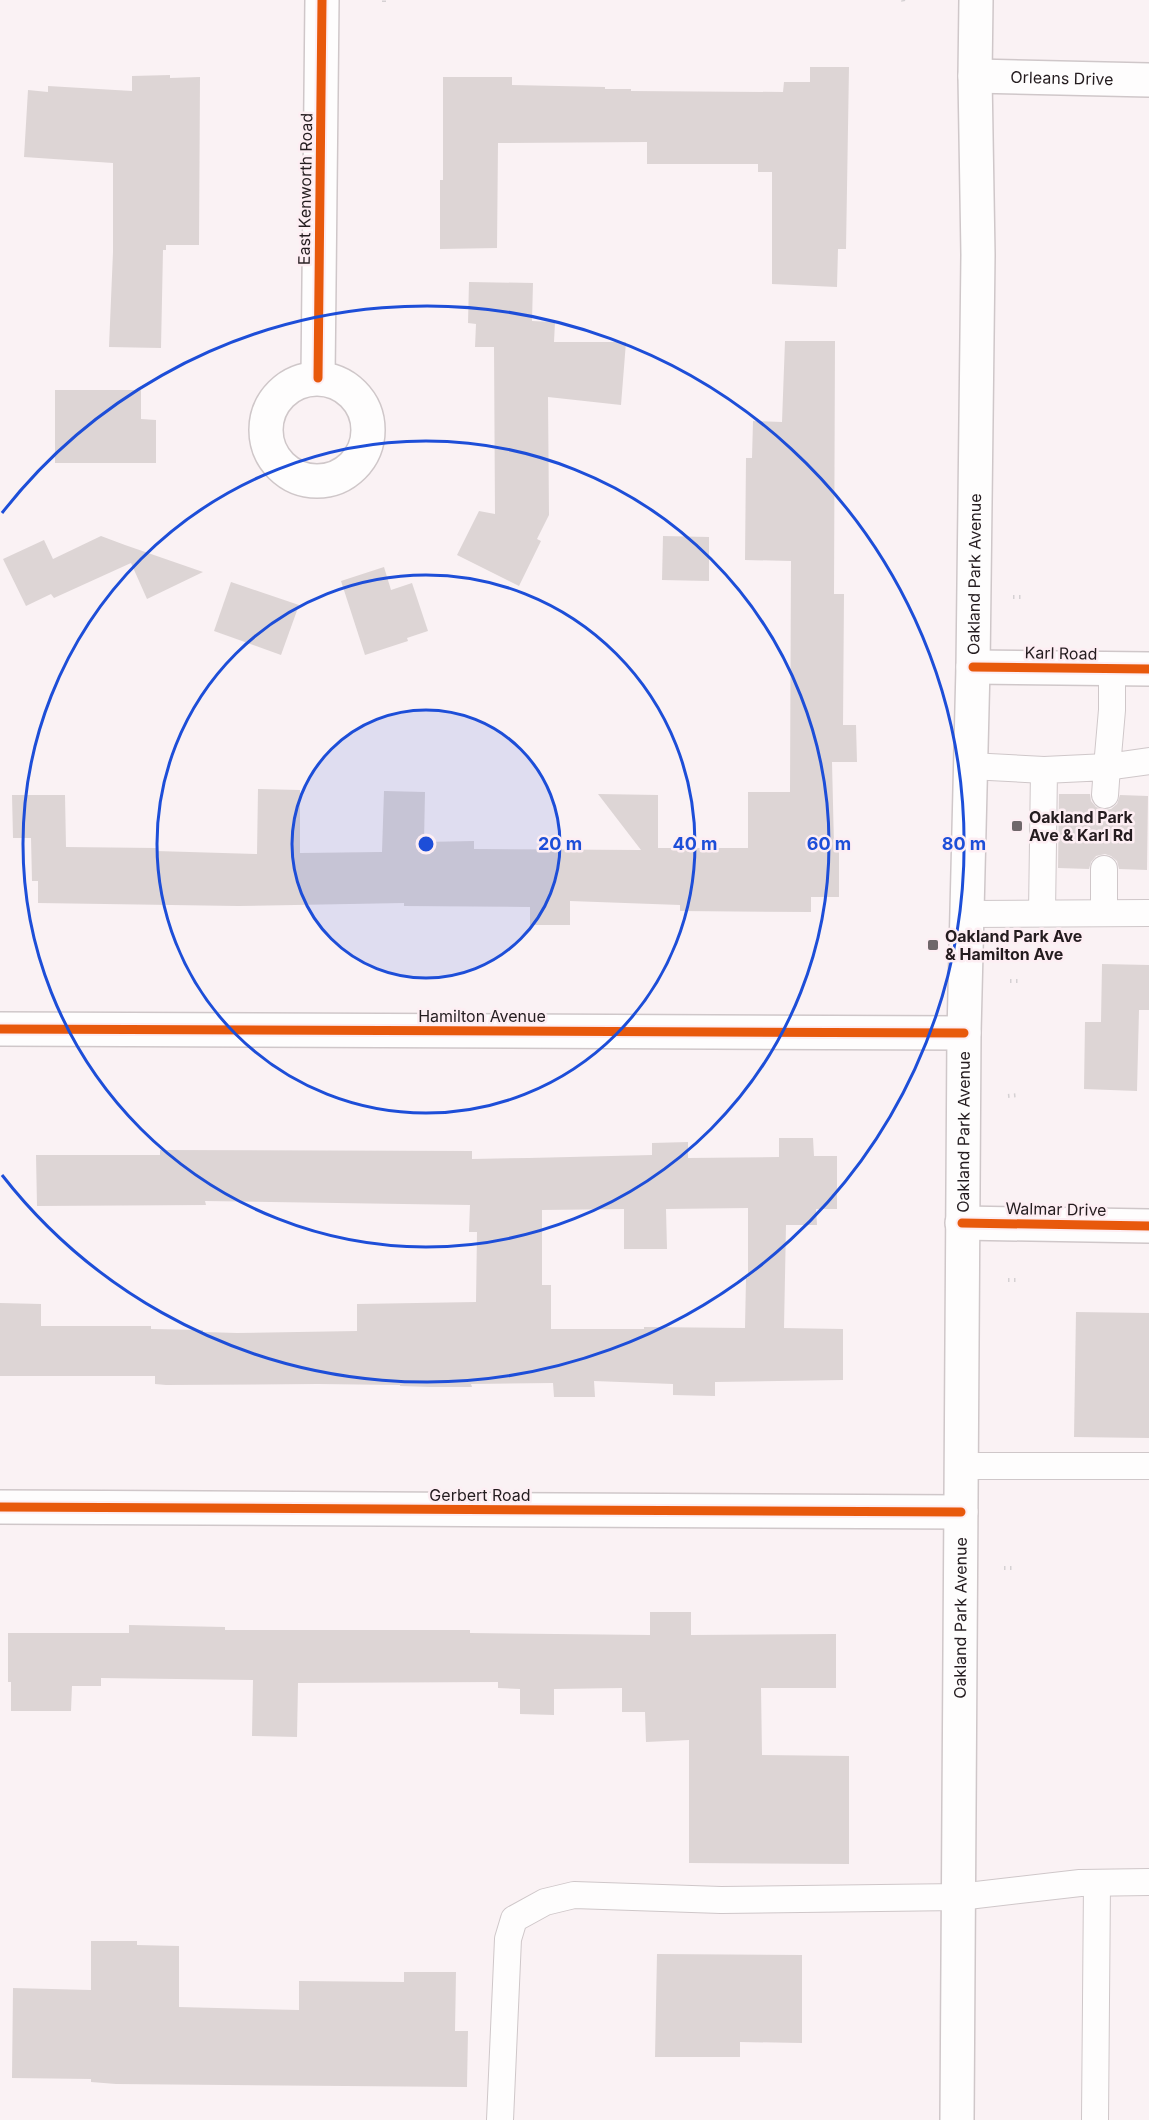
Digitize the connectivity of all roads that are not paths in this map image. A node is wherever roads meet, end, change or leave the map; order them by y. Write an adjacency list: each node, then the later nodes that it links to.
1 (322, 0): 5 (street, East Kenworth Road)
2 (976, 0): 3 (street, Oakland Park Avenue)
3 (975, 76): 4 (street, Orleans Drive); 6 (street, Oakland Park Avenue)
4 (1149, 80)
5 (318, 378)
6 (973, 667): 7 (street, Karl Road); 10 (street, Oakland Park Avenue)
7 (1112, 669): 8 (street, Karl Road); 11 (lane)
8 (1149, 669)
9 (1149, 761): 11 (lane)
10 (970, 766): 12 (lane); 18 (street, Oakland Park Avenue)
11 (1107, 767): 12 (lane); 13 (lane)
12 (1044, 770): 16 (lane)
13 (1105, 795)
14 (1104, 869): 17 (lane)
15 (1149, 912): 17 (lane)
16 (1042, 913): 17 (lane); 18 (lane)
17 (1104, 913)
18 (967, 914): 20 (street, Oakland Park Avenue)
19 (0, 1029): 20 (street, Hamilton Avenue)
20 (964, 1033): 21 (street, Oakland Park Avenue)
21 (962, 1222): 22 (street, Walmar Drive); 23 (street, Oakland Park Avenue)
22 (1149, 1226)
23 (961, 1466): 24 (lane); 26 (street, Oakland Park Avenue)
24 (1149, 1466)
25 (0, 1508): 26 (street, Gerbert Road)
26 (961, 1512): 29 (street, Oakland Park Avenue)
27 (1149, 1882): 28 (lane)
28 (1097, 1883): 29 (lane); 32 (lane)
29 (959, 1897): 30 (lane); 31 (street, Oakland Park Avenue)
30 (500, 2120)
31 (957, 2120)
32 (1095, 2120)

